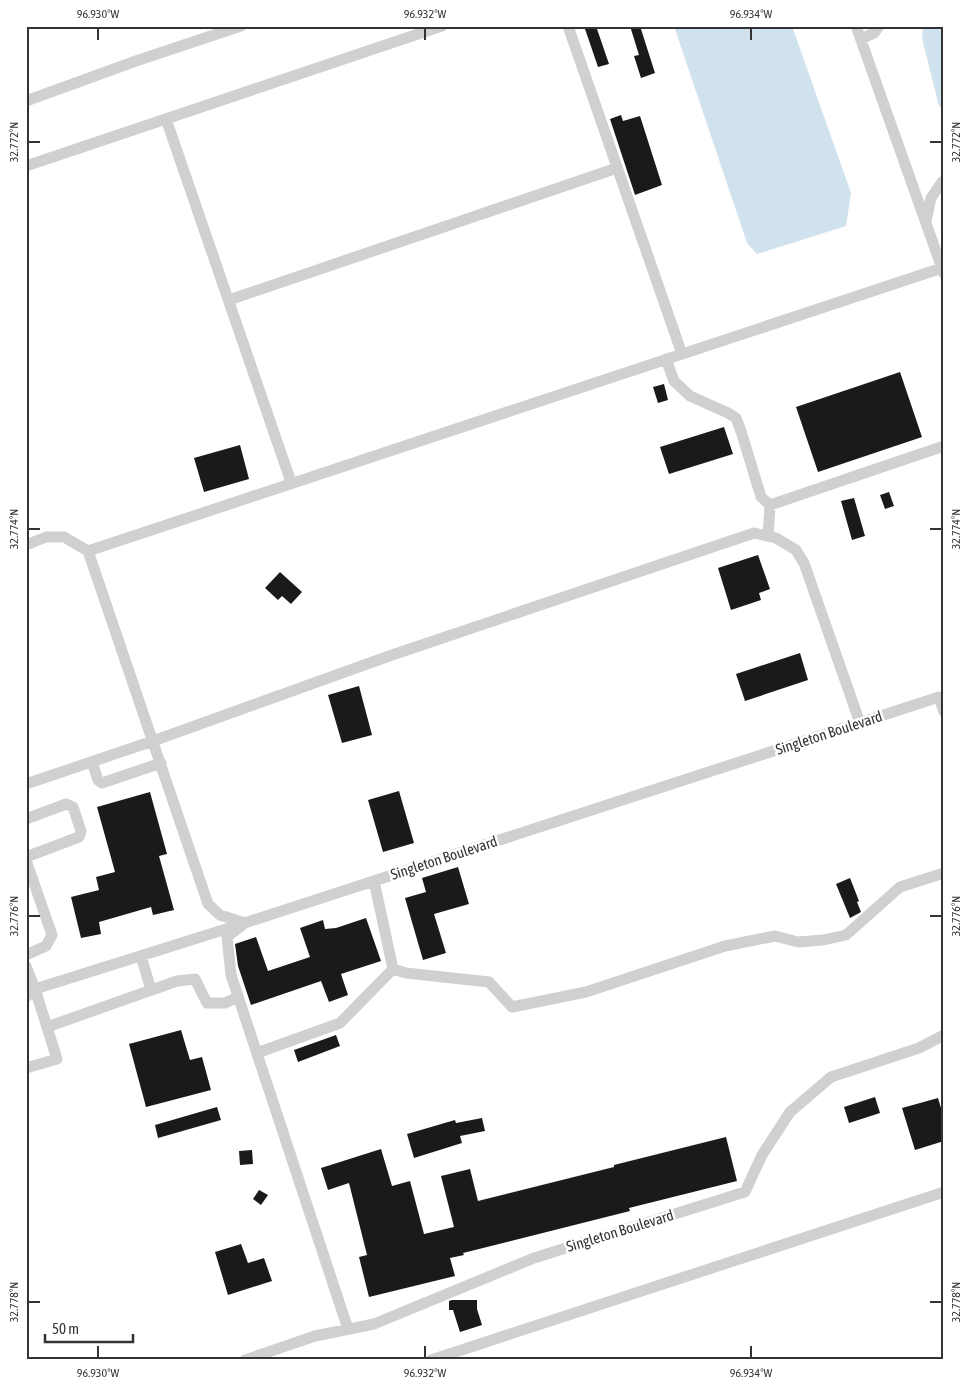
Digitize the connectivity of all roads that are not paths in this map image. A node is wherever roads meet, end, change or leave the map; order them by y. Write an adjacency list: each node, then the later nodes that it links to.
1 (241, 26): 7 (lane)
2 (442, 26): 8 (lane)
3 (568, 26): 10 (lane)
4 (856, 26): 6 (lane)
5 (880, 26): 6 (lane)
6 (861, 39): 12 (lane)
7 (26, 101)
8 (166, 119): 9 (lane); 14 (lane)
9 (26, 166)
10 (617, 168): 14 (lane); 15 (lane)
11 (944, 181): 12 (lane)
12 (926, 224): 13 (lane)
13 (943, 271): 15 (lane)
14 (229, 300): 18 (lane)
15 (682, 354): 16 (lane)
16 (666, 359): 18 (lane); 19 (lane)
17 (944, 446): 19 (lane)
18 (291, 482): 22 (lane)
19 (770, 505): 20 (lane)
20 (768, 536): 25 (lane); 26 (lane)
21 (26, 545): 22 (lane)
22 (88, 551): 26 (lane)
23 (941, 697): 24 (lane, Singleton Boulevard); 25 (lane, Singleton Boulevard)
24 (944, 712)
25 (860, 723): 33 (lane, Singleton Boulevard)
26 (153, 741): 27 (lane); 28 (lane)
27 (92, 762): 28 (lane); 29 (lane)
28 (161, 763): 34 (lane)
29 (26, 784)
30 (26, 819): 31 (lane)
31 (26, 858): 35 (lane)
32 (944, 872): 38 (lane)
33 (374, 881): 34 (lane, Singleton Boulevard); 38 (lane)
34 (245, 923): 36 (lane, Singleton Boulevard); 41 (lane)
35 (26, 955)
36 (141, 956): 39 (lane); 40 (lane, Singleton Boulevard)
37 (26, 966): 40 (lane)
38 (393, 969): 44 (lane)
39 (151, 990): 41 (lane); 42 (lane)
40 (30, 993): 42 (lane)
41 (238, 997): 44 (lane)
42 (47, 1027): 45 (lane)
43 (944, 1035): 47 (lane, Singleton Boulevard)
44 (257, 1053): 47 (lane)
45 (26, 1068)
46 (944, 1192): 49 (lane)
47 (348, 1329): 48 (lane, Singleton Boulevard)
48 (245, 1360)
49 (431, 1360)

